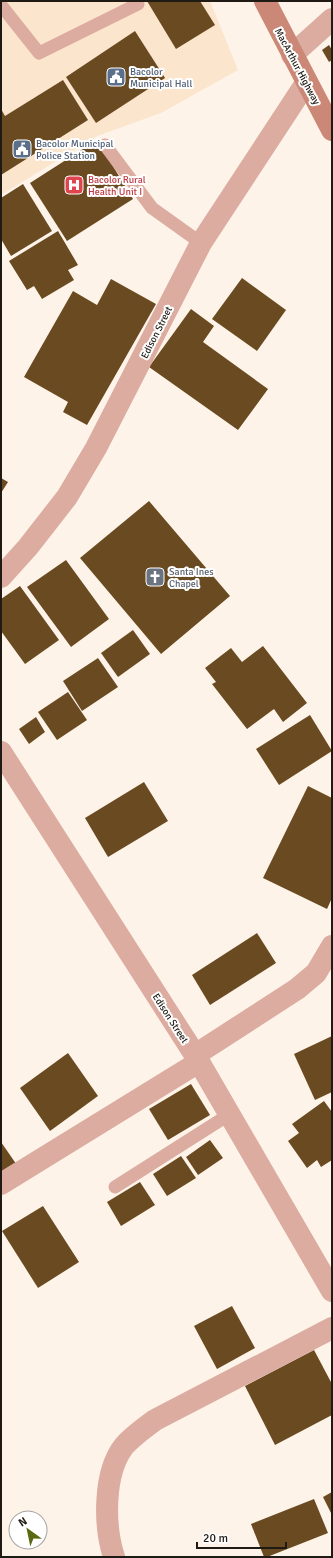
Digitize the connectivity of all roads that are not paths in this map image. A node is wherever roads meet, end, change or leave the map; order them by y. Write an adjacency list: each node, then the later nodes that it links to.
1 (137, 1): 3 (lane)
2 (265, 1): 5 (main road, MacArthur Highway)
3 (1, 5)
4 (332, 19): 5 (street)
5 (292, 55): 6 (main road, MacArthur Highway)
6 (306, 83): 7 (main road, MacArthur Highway); 9 (street, Edison Street)
7 (332, 130)
8 (105, 145): 9 (lane)
9 (201, 243): 10 (street, Edison Street)
10 (1, 577)
11 (1, 752): 13 (street, Edison Street)
12 (332, 946): 13 (street)
13 (197, 1058): 14 (street, Edison Street); 15 (street)
14 (230, 1114): 16 (lane); 17 (street, Edison Street)
15 (1, 1184)
16 (115, 1187)
17 (332, 1291)
18 (332, 1328): 19 (street)
19 (114, 1557)

